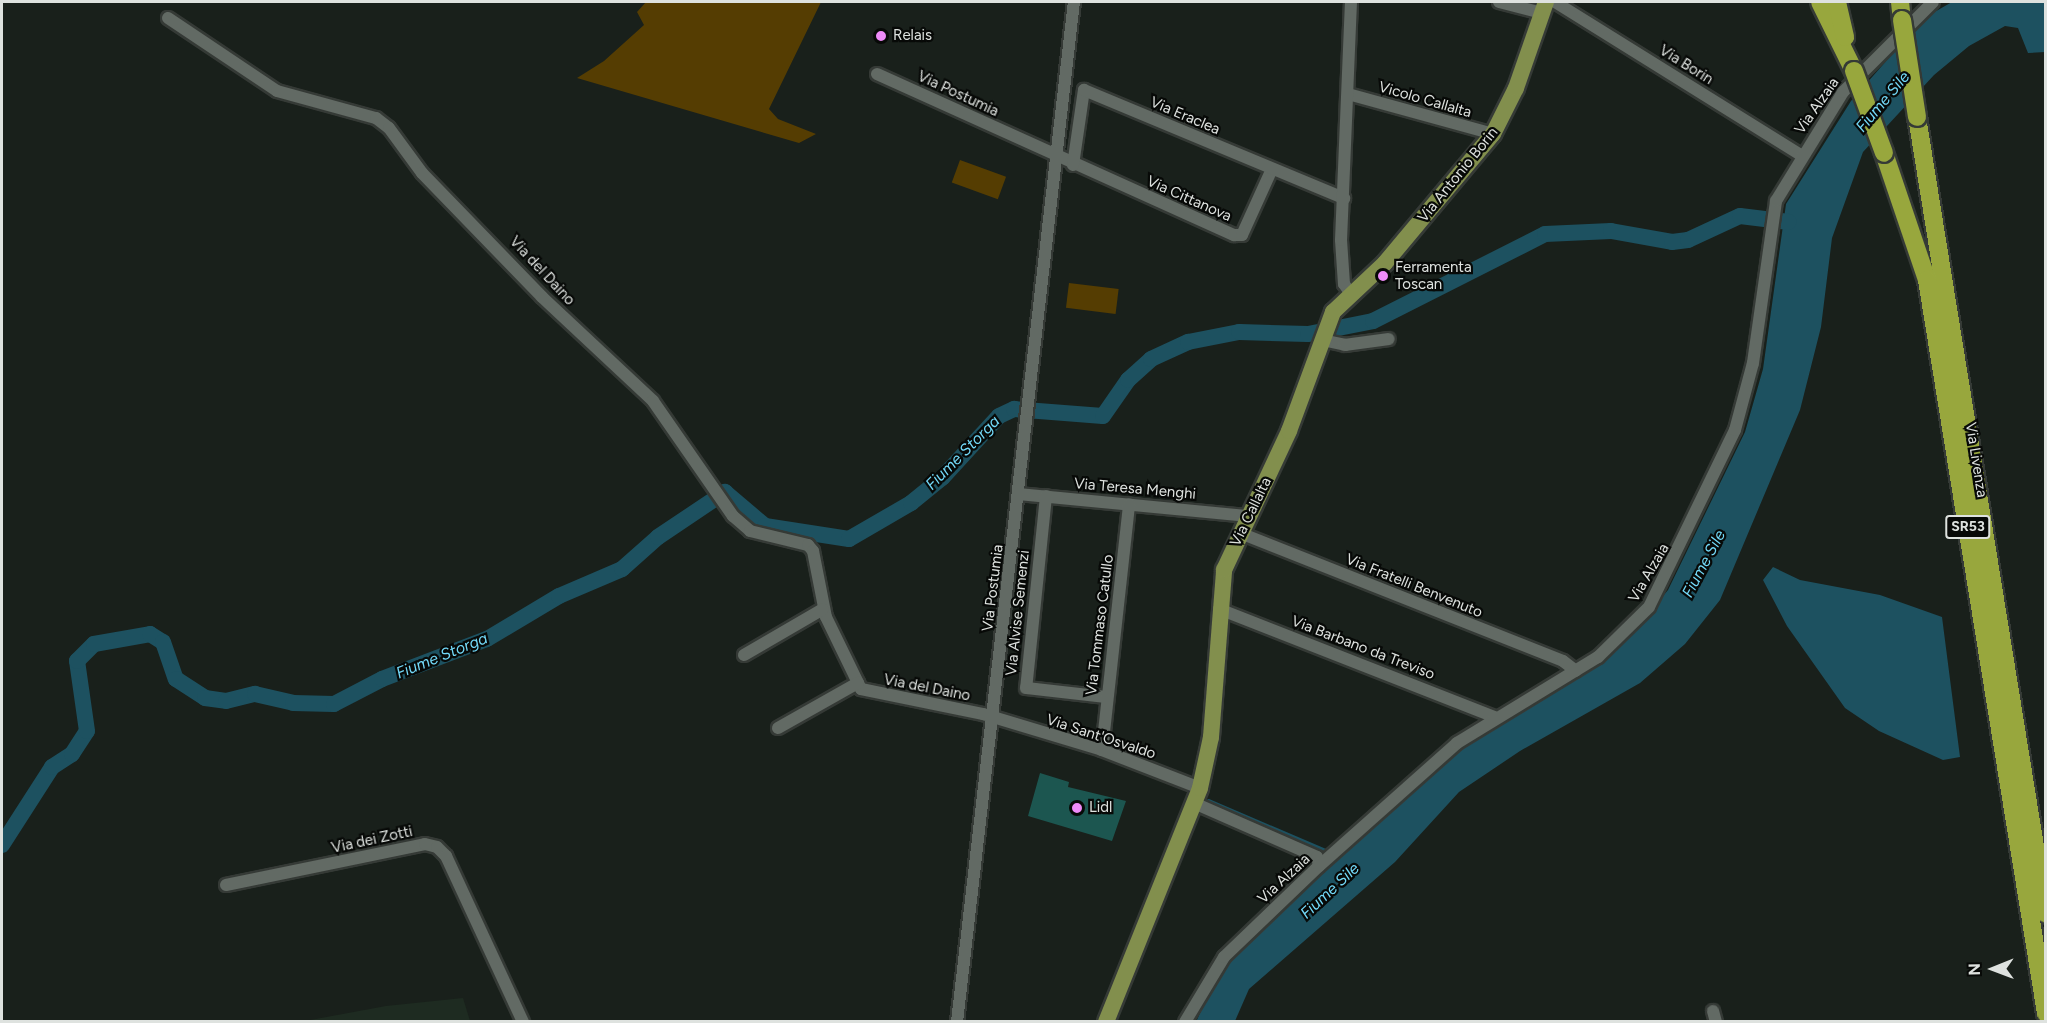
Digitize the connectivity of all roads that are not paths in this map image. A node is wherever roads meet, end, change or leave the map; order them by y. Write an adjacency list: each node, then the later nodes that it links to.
1 (1067, 2): 11 (street, Via Postumia)
2 (1074, 2): 11 (street, Via Postumia)
3 (1351, 2): 13 (street)
4 (1499, 2): 9 (street)
5 (1555, 2): 15 (street, Via Borin)
6 (1900, 2): 41 (highway, Via Livenza / SR53, bridge)
7 (1933, 2): 15 (street, Via Alzaia)
8 (1824, 5): 42 (highway, Via Livenza / SR53, bridge)
9 (1544, 7): 14 (main road, Via Antonio Borin)
10 (168, 18): 28 (street, Via del Daino)
11 (1073, 23): 16 (street, Via Postumia)
12 (877, 74): 16 (street, Via Postumia)
13 (1348, 94): 14 (street, Vicolo Callalta); 19 (street)
14 (1494, 134): 20 (main road, Via Antonio Borin)
15 (1801, 154): 31 (street, Via Alzaia)
16 (1058, 158): 17 (street, Via Cittanova); 23 (street, Via Postumia)
17 (1073, 165): 18 (street, Via Cittanova); 18 (street, Via Eraclea)
18 (1272, 169): 19 (street, Via Eraclea)
19 (1344, 198): 20 (street)
20 (1351, 294): 21 (main road, Via Callalta)
21 (1322, 339): 22 (street); 26 (main road, Via Callalta)
22 (1389, 339)
23 (1019, 494): 24 (street, Via Teresa Menghi); 35 (street, Via Postumia)
24 (1046, 496): 25 (street, Via Teresa Menghi); 33 (street, Via Alvise Semenzi)
25 (1129, 504): 26 (street, Via Teresa Menghi); 33 (street, Via Tommaso Catullo)
26 (1248, 516): 27 (main road, Via Callalta)
27 (1240, 533): 29 (main road, Via Callalta); 31 (street, Via Fratelli Benvenuto)
28 (823, 609): 30 (street); 32 (street, Via del Daino)
29 (1219, 609): 34 (street, Via Barbano da Treviso); 38 (main road, Via Callalta)
30 (744, 655)
31 (1576, 671): 34 (street, Via Alzaia)
32 (865, 689): 35 (street, Via del Daino); 36 (street)
33 (1106, 697): 37 (street, Via Tommaso Catullo)
34 (1495, 717): 39 (street, Via Alzaia)
35 (993, 719): 37 (street, Via Sant'Osvaldo); 44 (street, Via Postumia)
36 (778, 728)
37 (1102, 750): 38 (street, Via Sant'Osvaldo)
38 (1197, 795): 39 (street, Via Sant'Osvaldo); 45 (main road, Via Callalta)
39 (1319, 866): 46 (street, Via Alzaia)
40 (226, 885): 43 (street, Via dei Zotti)
41 (2046, 914)
42 (2046, 1013)
43 (523, 1022)
44 (957, 1022)
45 (1106, 1022)
46 (1185, 1022)

